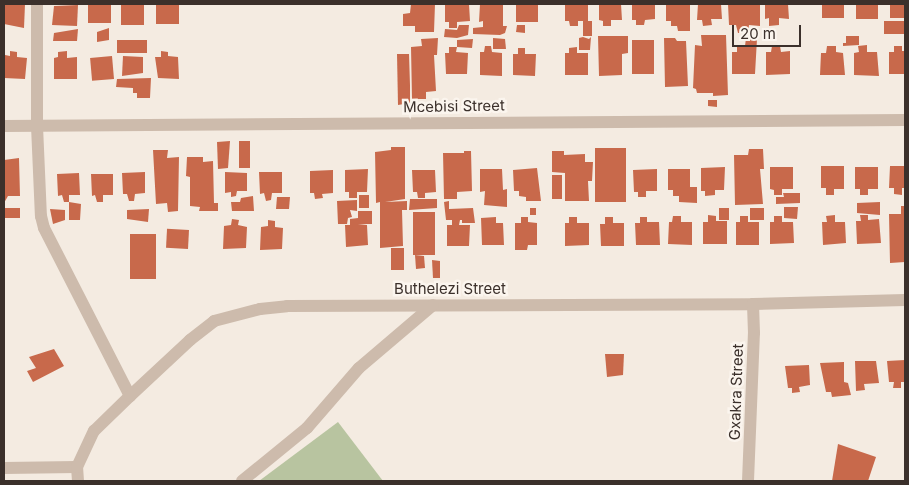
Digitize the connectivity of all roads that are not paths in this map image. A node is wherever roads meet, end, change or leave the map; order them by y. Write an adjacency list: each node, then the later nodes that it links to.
1 (37, 4): 4 (street)
2 (905, 120): 4 (street, Mcebisi Street)
3 (4, 126): 4 (street, Mcebisi Street)
4 (37, 126): 8 (street)
5 (905, 300): 6 (street, Buthelezi Street)
6 (753, 304): 7 (street, Buthelezi Street); 13 (street, Gxakra Street)
7 (433, 305): 8 (street, Buthelezi Street); 12 (street)
8 (130, 396): 9 (street, Buthelezi Street)
9 (76, 467): 10 (street); 11 (street)
10 (4, 468)
11 (78, 481)
12 (242, 481)
13 (748, 481)

